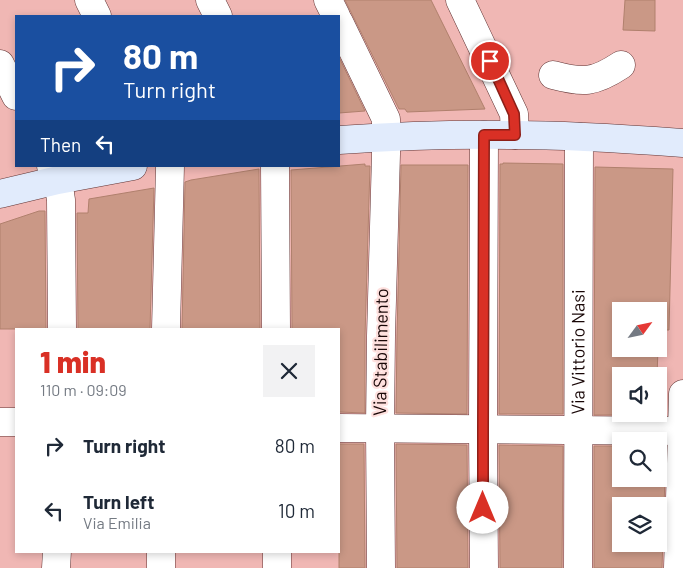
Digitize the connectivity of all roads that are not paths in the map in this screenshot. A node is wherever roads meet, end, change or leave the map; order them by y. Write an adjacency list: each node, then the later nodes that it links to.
1 (89, 0): 5 (street)
2 (210, 0): 6 (street)
3 (328, 0): 7 (street)
4 (460, 0): 14 (street)
5 (96, 15)
6 (218, 15)
7 (336, 15)
8 (340, 24): 16 (street, Via Stabilimento)
9 (0, 64): 12 (street)
10 (621, 65): 11 (street)
11 (553, 75)
12 (15, 94)
13 (484, 135): 14 (street); 16 (street); 32 (street)
14 (515, 135): 15 (street)
15 (579, 136): 18 (street); 33 (street, Via Vittorio Nasi)
16 (386, 137): 17 (street); 31 (street, Via Stabilimento)
17 (340, 140)
18 (683, 142)
19 (122, 167): 22 (street)
20 (170, 167): 25 (street)
21 (275, 167): 26 (street)
22 (55, 173): 23 (street); 24 (street)
23 (0, 194)
24 (62, 328)
25 (166, 328)
26 (276, 328)
27 (683, 394): 34 (street)
28 (0, 422): 29 (street)
29 (15, 422)
30 (340, 428): 31 (street)
31 (380, 428): 32 (street); 42 (street, Via Stabilimento)
32 (483, 429): 33 (street); 43 (street)
33 (578, 430): 34 (street); 44 (street, Via Vittorio Nasi)
34 (682, 431): 35 (street)
35 (681, 529): 45 (street)
36 (57, 553): 39 (street)
37 (161, 553): 40 (street)
38 (277, 553): 41 (street)
39 (56, 568)
40 (160, 568)
41 (277, 568)
42 (382, 568)
43 (484, 568)
44 (578, 568)
45 (678, 568)

